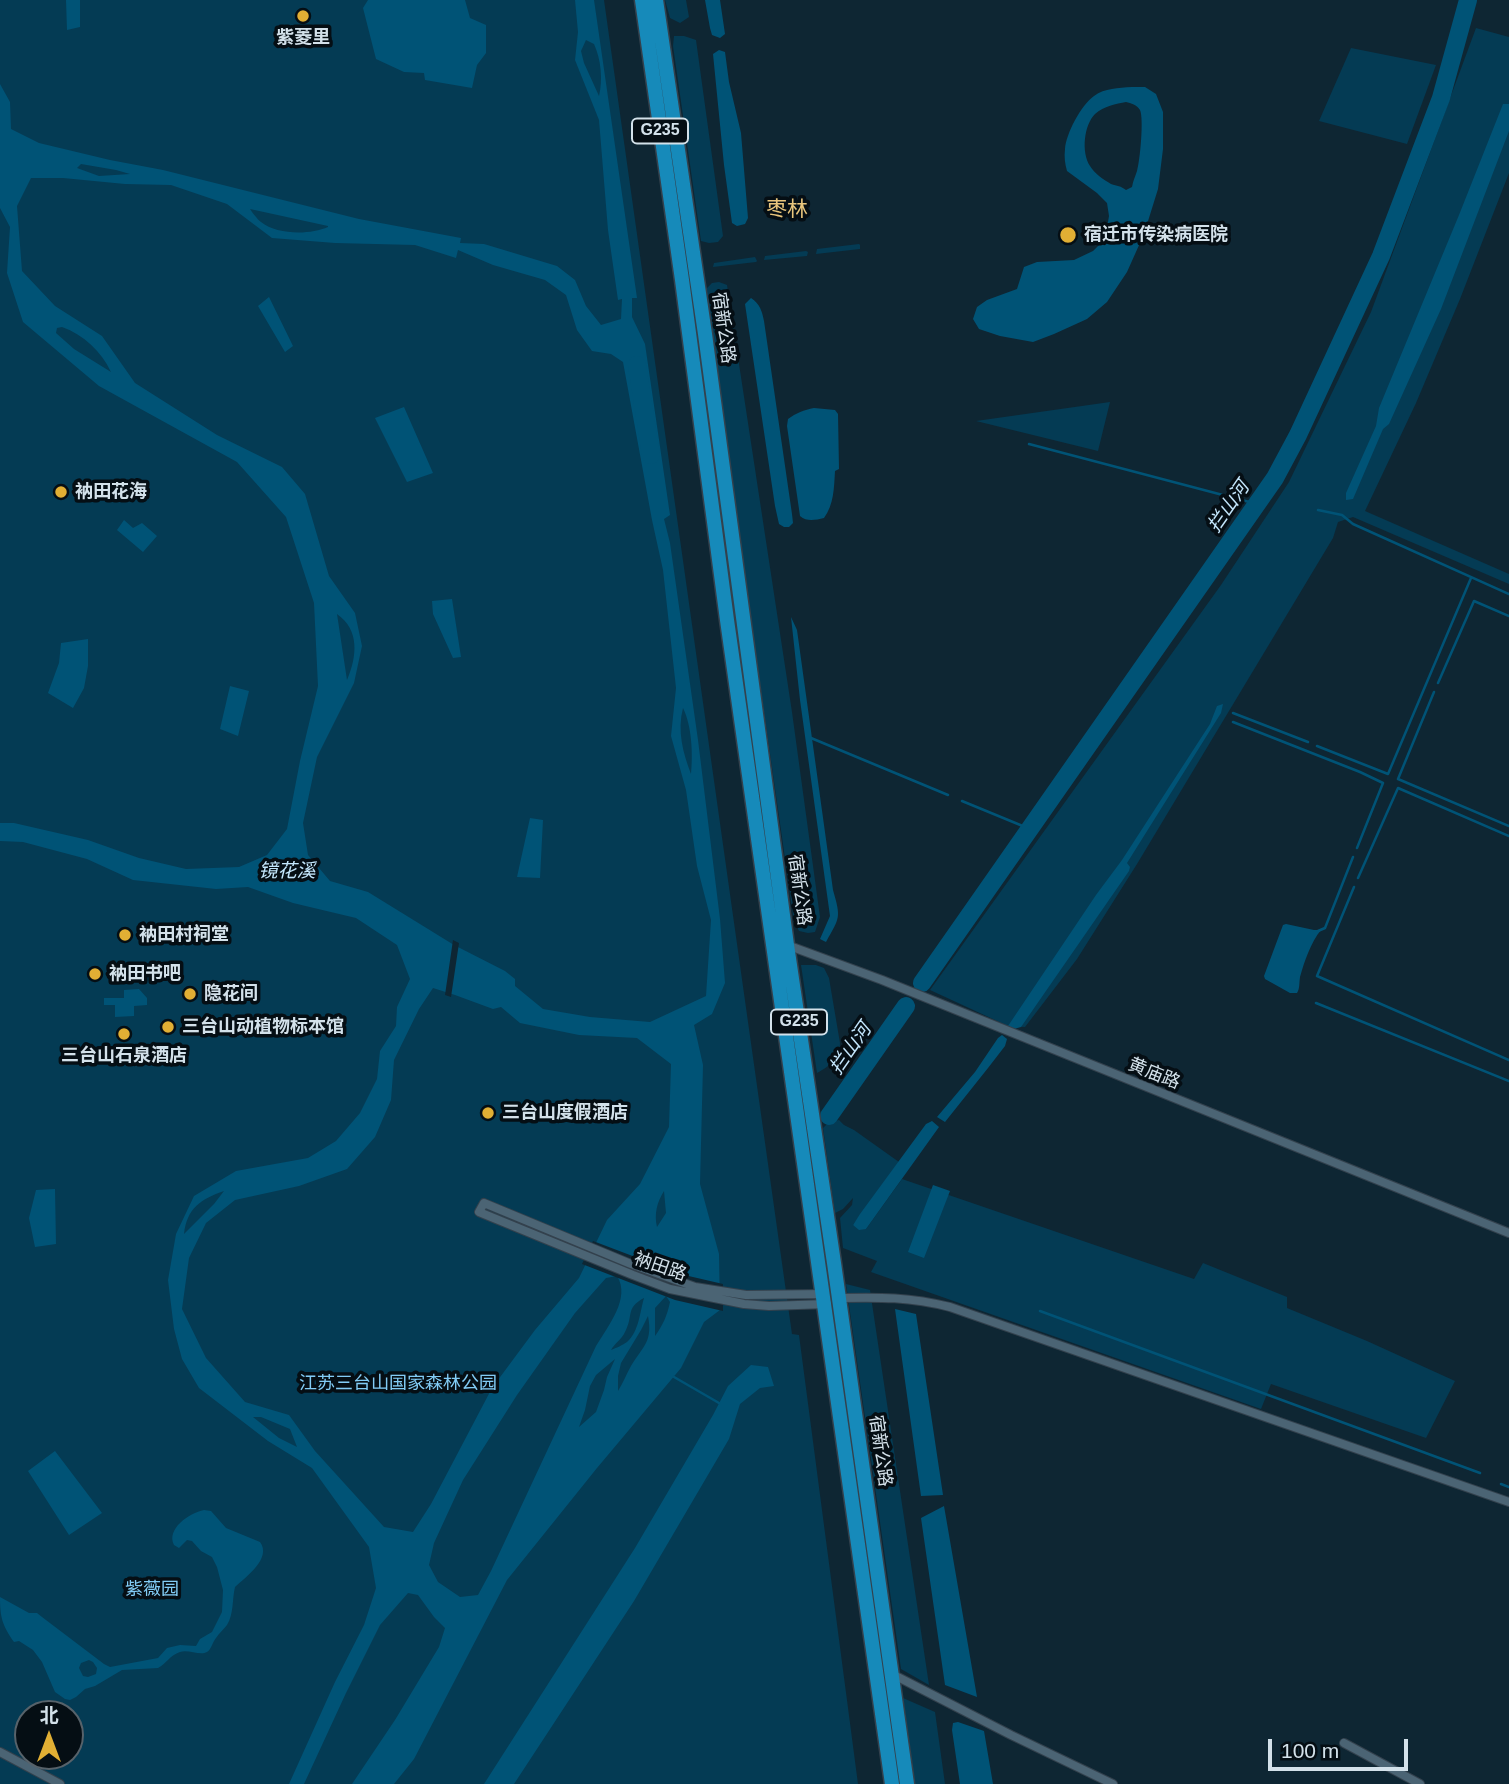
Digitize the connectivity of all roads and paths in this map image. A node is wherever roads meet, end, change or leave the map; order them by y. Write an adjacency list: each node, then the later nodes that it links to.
1 (642, 0): 7 (highway, 宿新公路 / G235)
2 (656, 0): 3 (highway, 宿新公路 / G235)
3 (787, 945): 4 (street, 黄庙路); 6 (highway, 宿新公路 / G235)
4 (1509, 1233)
5 (585, 1250): 5 (street, 衲田路); 7 (street, 衲田路)
6 (839, 1298): 7 (street, 衲田路); 8 (street, 衲田路); 9 (highway, 宿新公路 / G235)
7 (823, 1299): 13 (highway, 宿新公路)
8 (1509, 1502)
9 (892, 1674): 14 (highway, 宿新公路 / G235); 15 (street)
10 (1344, 1743): 16 (street)
11 (0, 1752): 12 (street)
12 (60, 1784)
13 (892, 1784)
14 (907, 1784)
15 (1113, 1784)
16 (1420, 1784)

